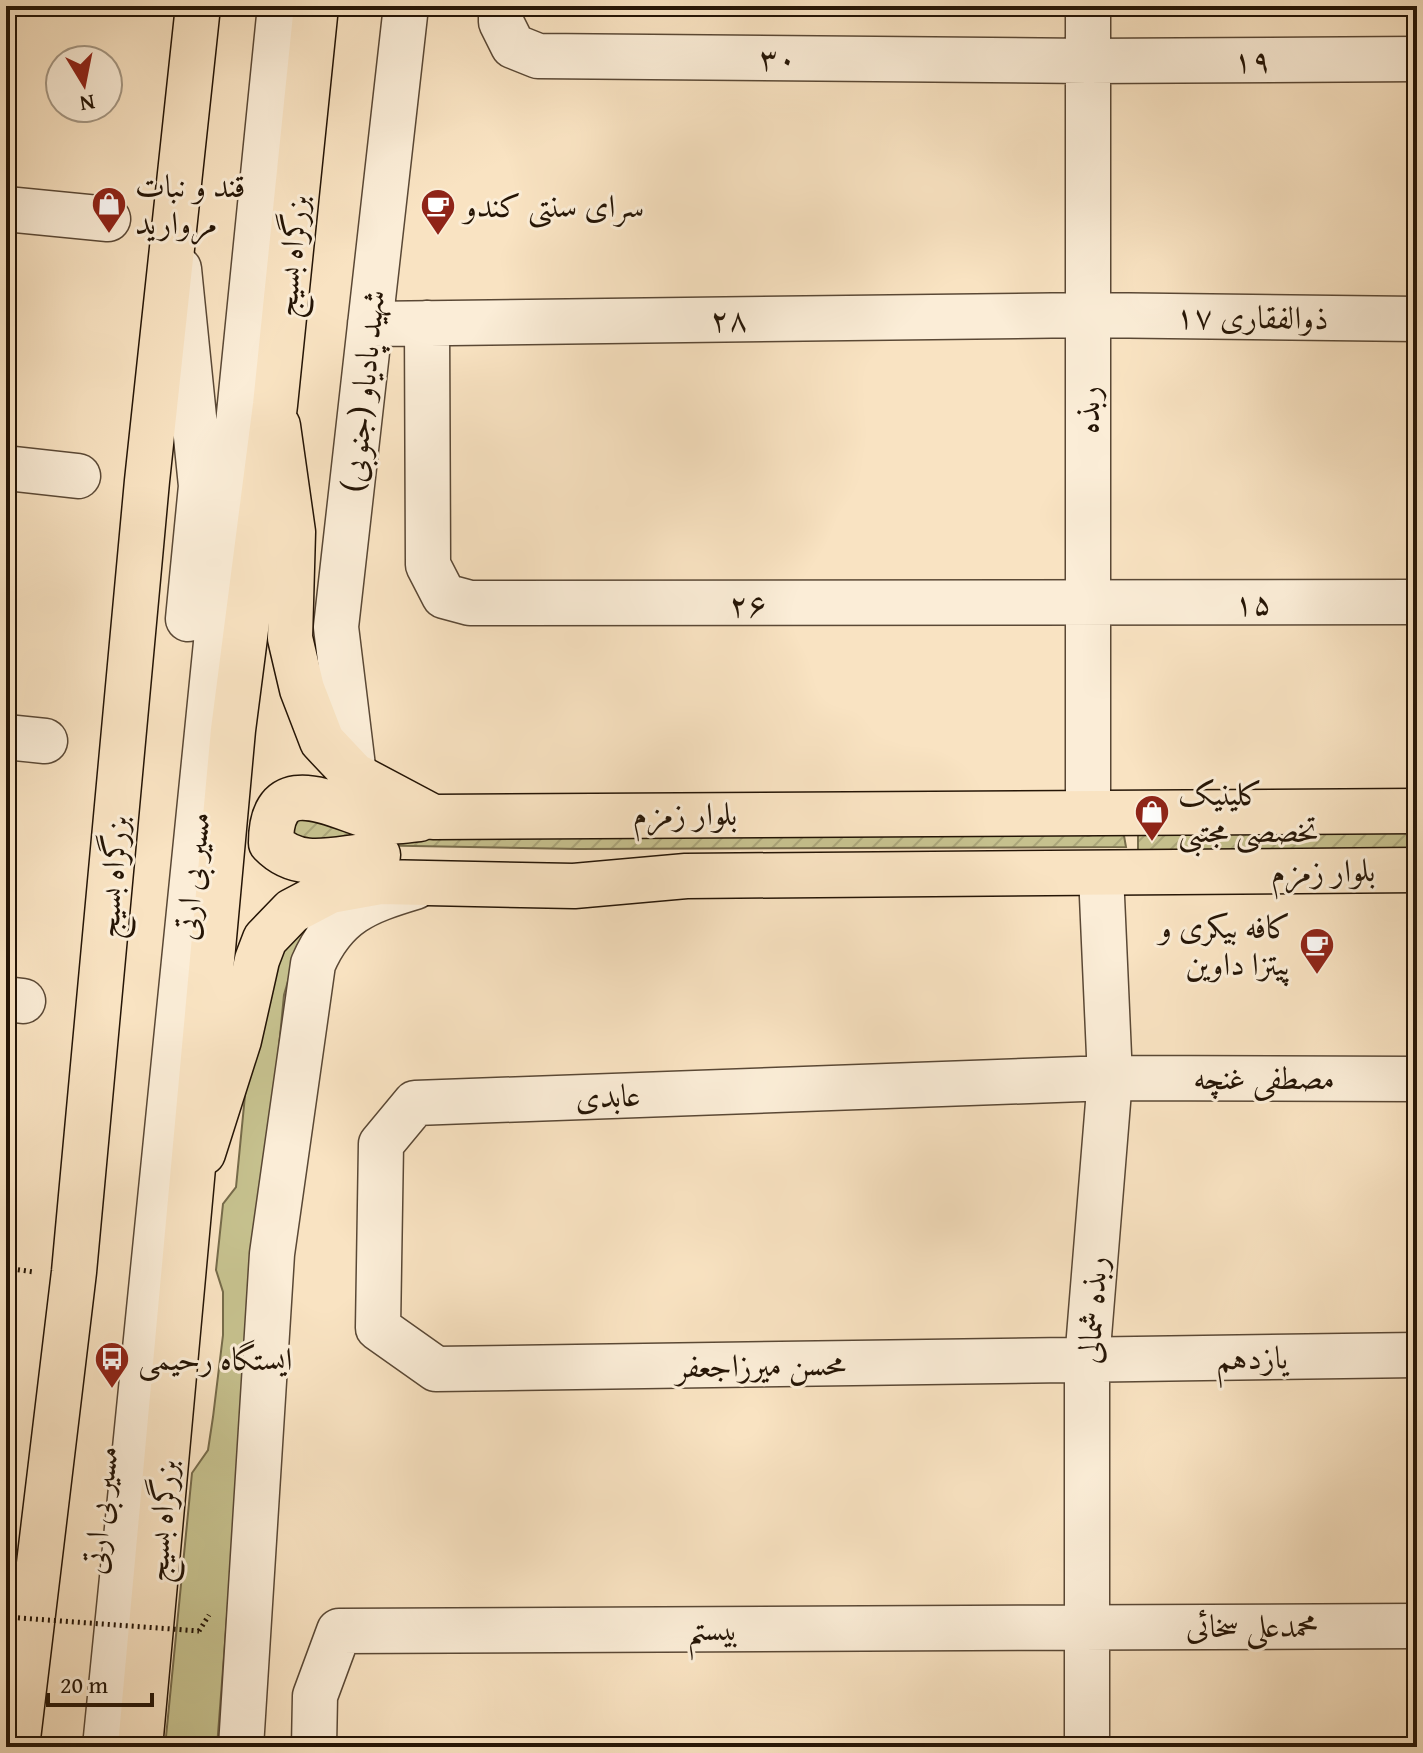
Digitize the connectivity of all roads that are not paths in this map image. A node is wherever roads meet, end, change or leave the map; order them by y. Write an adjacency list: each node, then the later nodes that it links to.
1 (198, 6): 11 (main road, بزرگراه بسیج)
2 (280, 6): 39 (street, مسیر بی ارتی)
3 (316, 6): 16 (main road, بزرگراه بسیج)
4 (406, 6): 15 (street, شهید پادیاو (جنوبی))
5 (501, 6): 8 (street, ۳۰)
6 (1088, 6): 8 (street, ربذه)
7 (1417, 59): 8 (street, ۱۹)
8 (1088, 61): 12 (street, ربذه)
9 (6, 209): 10 (street)
10 (108, 219)
11 (175, 223): 37 (main road, بزرگراه بسیج); 38 (street, مسیر بی ارتی)
12 (1088, 315): 13 (street, ذوالفقاری ۱۷); 14 (street, ۲۸); 20 (street, ربذه)
13 (1417, 319)
14 (427, 323): 15 (street, ۲۸); 20 (street, ۲۶)
15 (370, 324): 21 (street, شهید پادیاو (جنوبی))
16 (275, 405): 21 (main road, بلوار زمزم); 31 (main road, بزرگراه بسیج)
17 (6, 468): 18 (street)
18 (78, 476)
19 (1417, 602): 20 (street, ۱۵)
20 (1088, 604): 23 (street, ربذه)
21 (354, 775): 24 (main road, بلوار زمزم)
22 (1417, 811): 23 (main road, بلوار زمزم)
23 (1088, 813): 24 (main road, بلوار زمزم)
24 (433, 817): 27 (main road)
25 (1417, 870): 26 (main road, بلوار زمزم)
26 (1101, 874): 27 (main road, بلوار زمزم); 29 (street, ربذه شمالی)
27 (686, 876): 28 (main road, بلوار زمزم)
28 (427, 883): 31 (main road, بلوار زمزم); 41 (street)
29 (1110, 1078): 30 (street, مصطفی غنچه); 33 (street, ربذه شمالی); 34 (street, عابدی)
30 (1417, 1079)
31 (190, 1193): 40 (main road, بزرگراه بسیج)
32 (1417, 1355): 33 (street, یازدهم)
33 (1087, 1361): 34 (street, محسن میرزاجعفر); 36 (street, ربذه شمالی)
34 (436, 1369)
35 (1417, 1626): 36 (street, محمدعلی سخائی)
36 (1087, 1627): 42 (street, بیستم); 43 (street, ربذه شمالی)
37 (17, 1747)
38 (76, 1747)
39 (105, 1747)
40 (140, 1747)
41 (241, 1747)
42 (314, 1747)
43 (1087, 1747)

